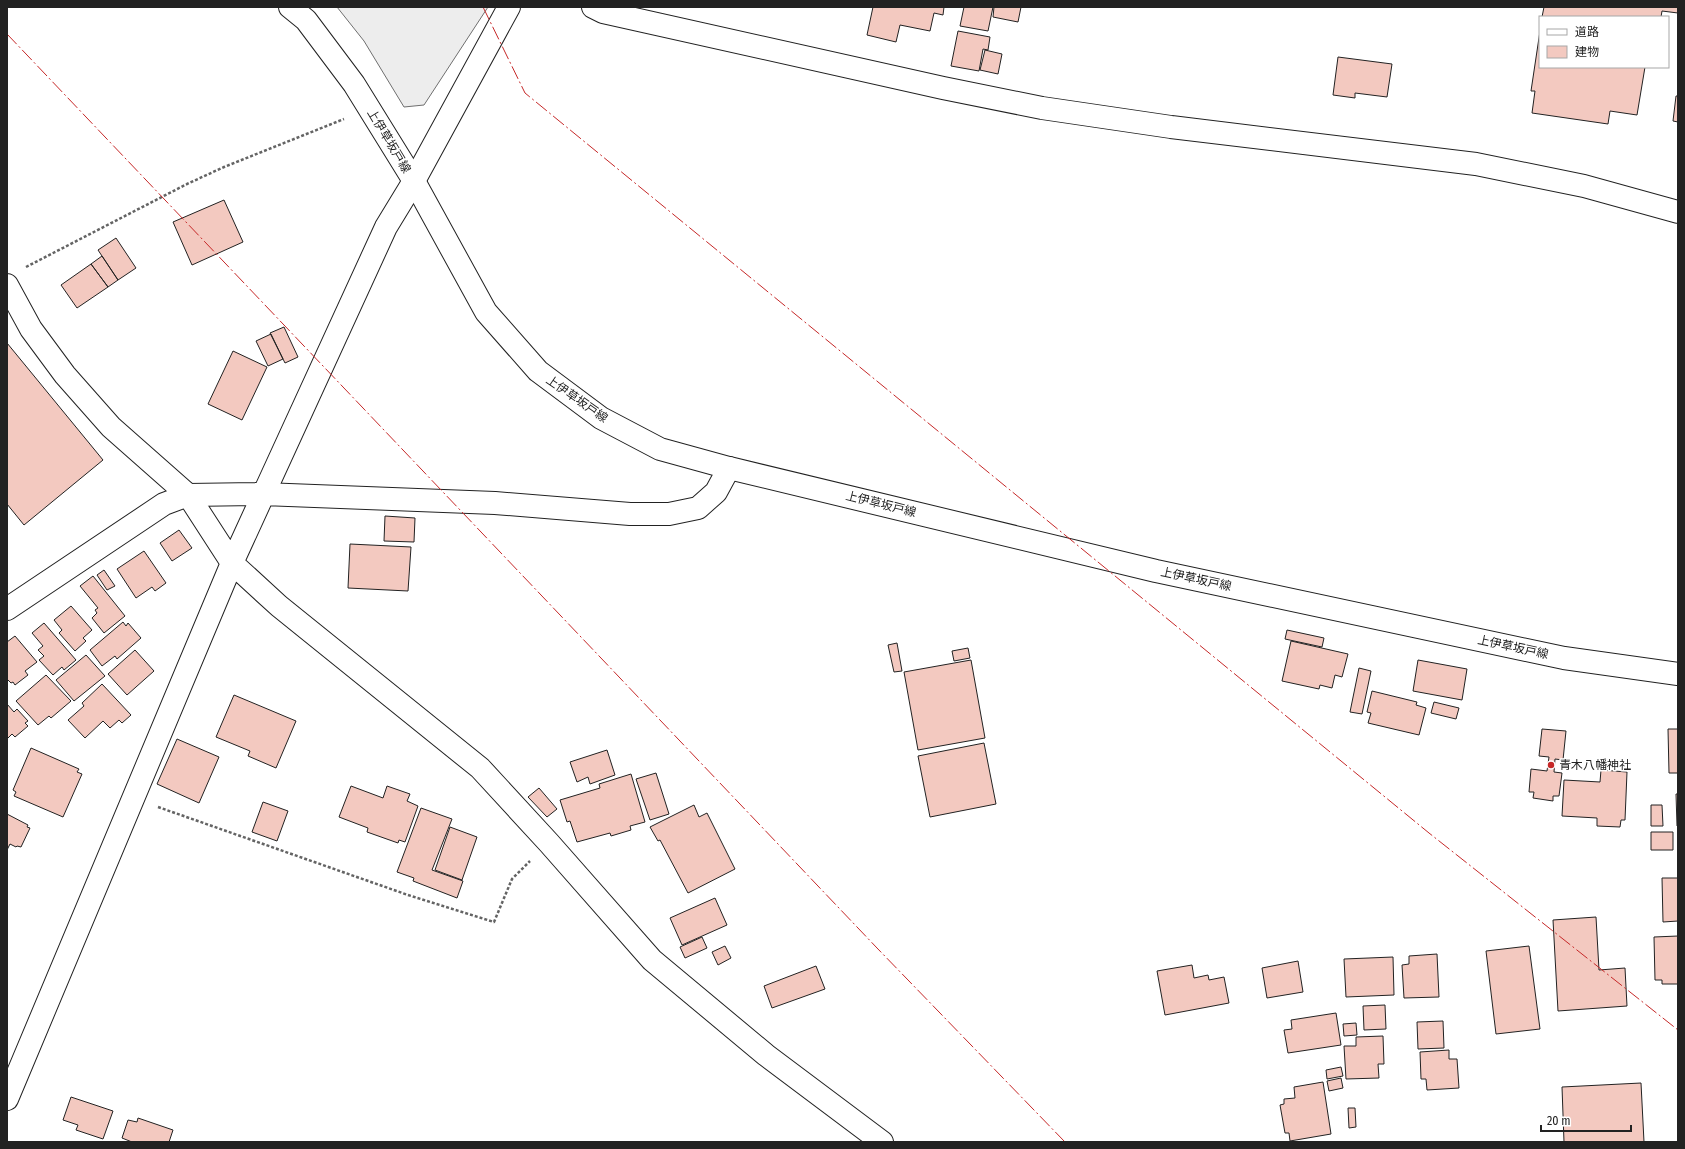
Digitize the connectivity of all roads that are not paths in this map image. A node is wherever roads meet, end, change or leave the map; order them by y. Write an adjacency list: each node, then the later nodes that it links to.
1 (290, 7): 4 (street, 上伊草坂戸線)
2 (509, 7): 4 (street)
3 (593, 7): 5 (street)
4 (414, 181): 7 (street, 上伊草坂戸線); 8 (street)
5 (1678, 212)
6 (7, 285): 9 (street)
7 (729, 468): 8 (street); 12 (street, 上伊草坂戸線)
8 (263, 494): 9 (street); 10 (street)
9 (188, 495): 10 (street); 11 (street)
10 (232, 563): 13 (street); 14 (street)
11 (7, 609)
12 (1678, 674)
13 (7, 1099)
14 (882, 1142)

